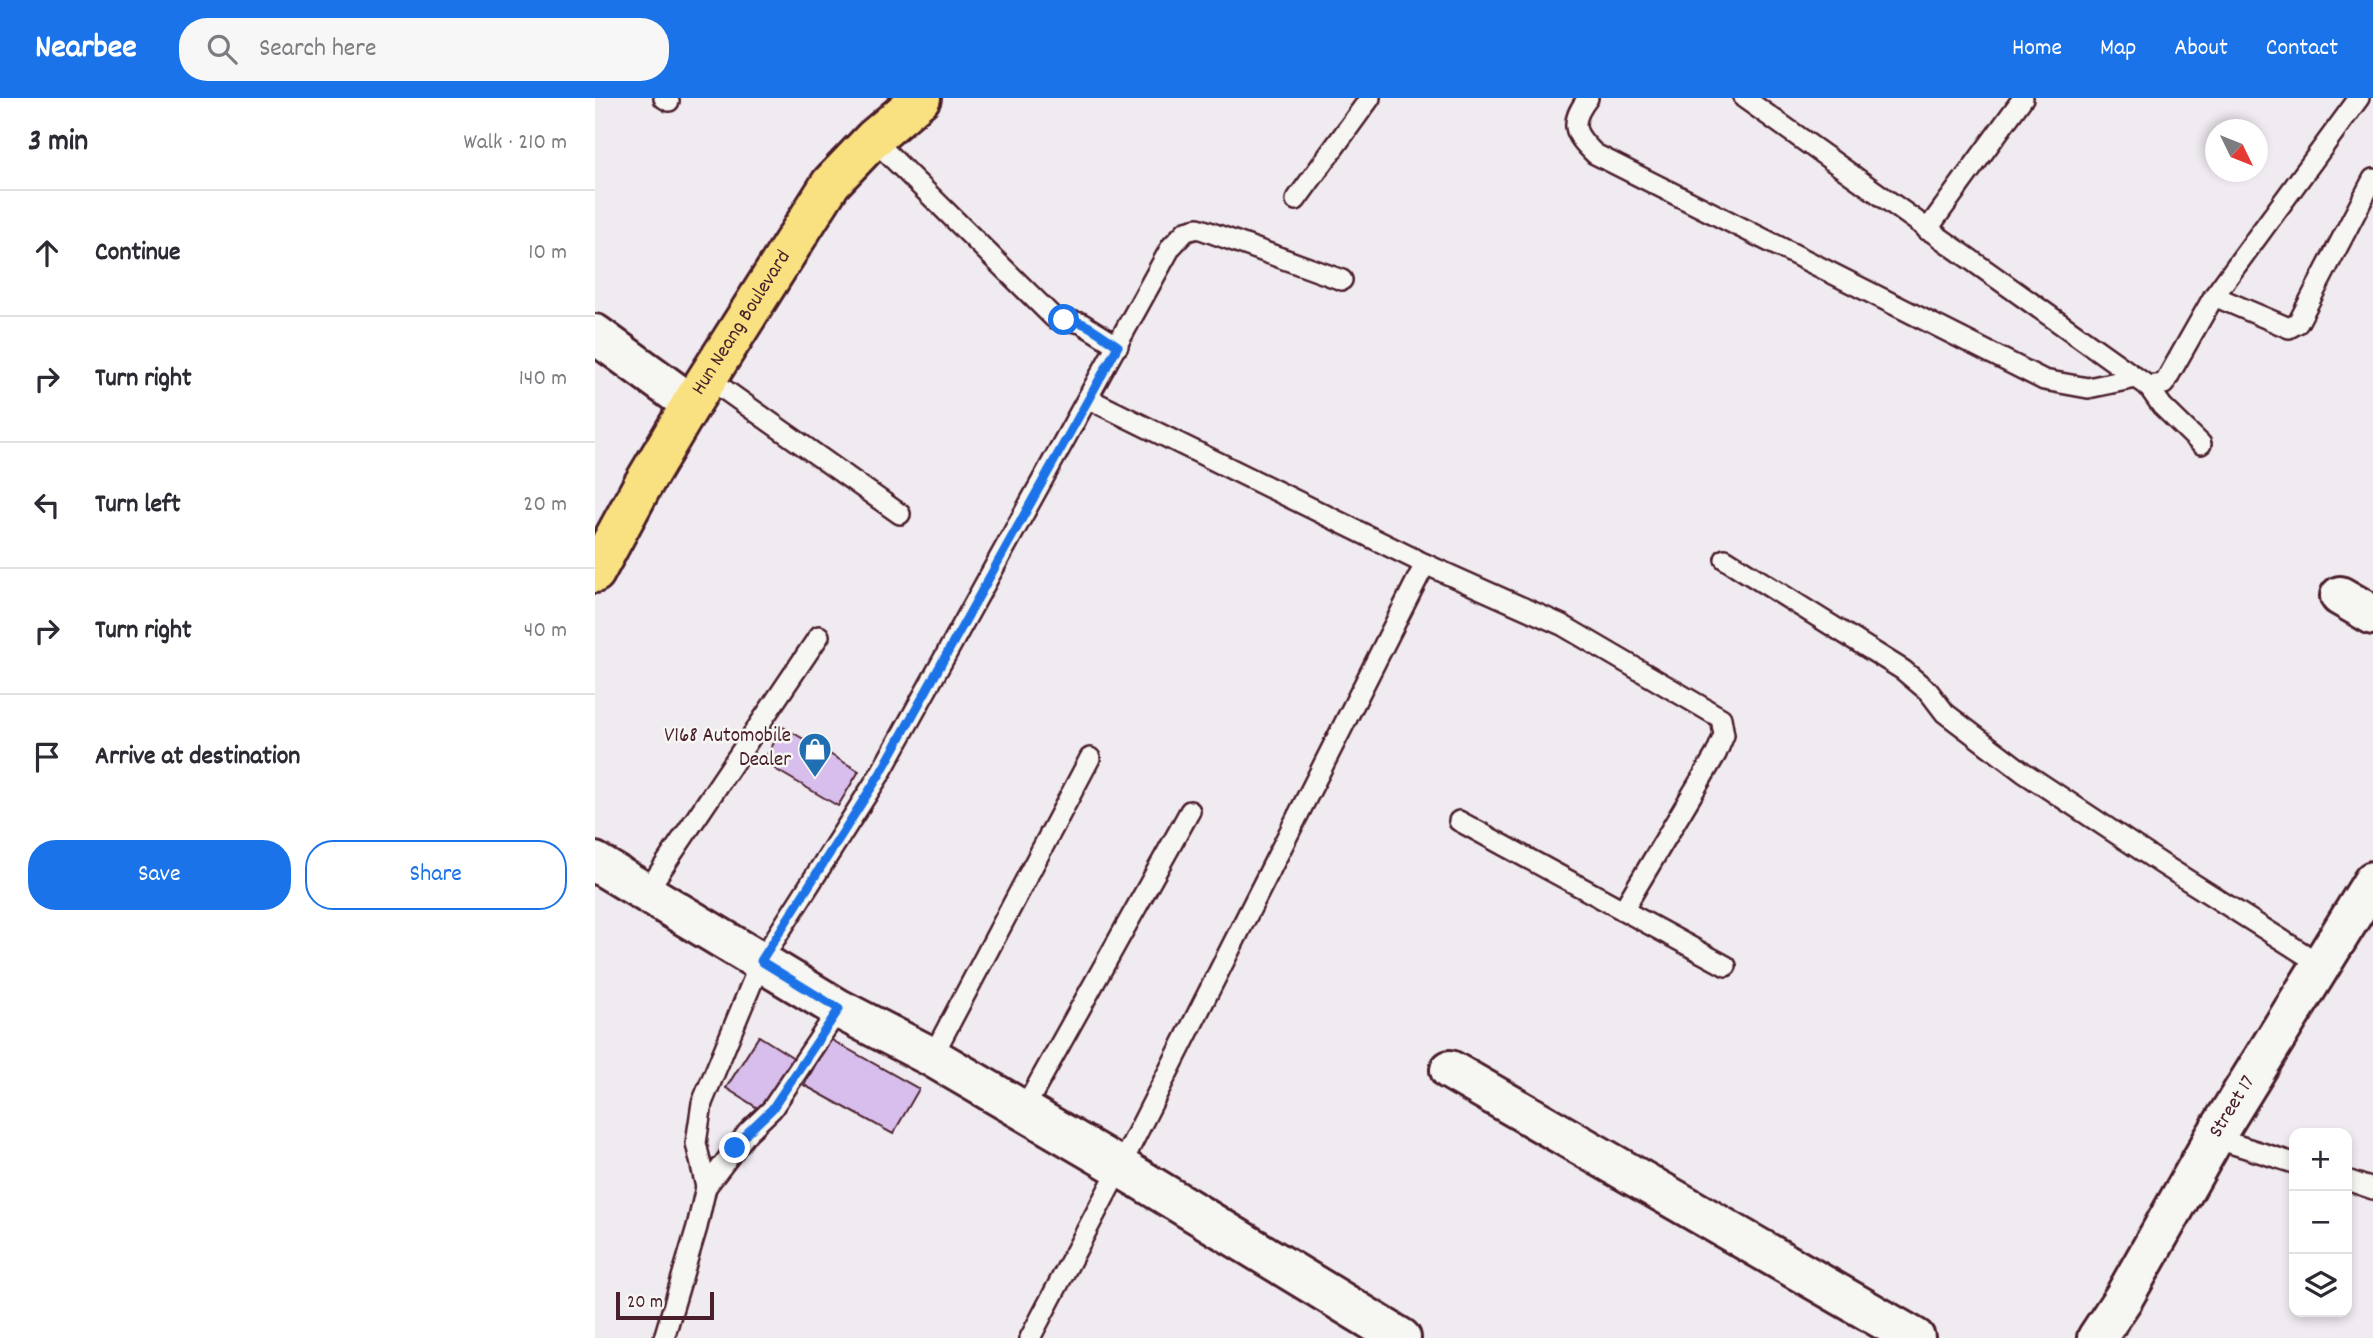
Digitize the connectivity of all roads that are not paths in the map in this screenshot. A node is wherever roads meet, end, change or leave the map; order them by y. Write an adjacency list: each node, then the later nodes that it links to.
1 (921, 98): 7 (main road, Hun Neang Boulevard)
2 (1370, 98): 9 (lane)
3 (1588, 98): 15 (lane)
4 (1744, 98): 10 (lane)
5 (2024, 98): 10 (lane)
6 (2359, 98): 12 (lane)
7 (873, 139): 14 (lane); 16 (main road, Hun Neang Boulevard)
8 (2373, 180): 12 (lane)
9 (1296, 200)
10 (1927, 230): 15 (lane)
11 (1342, 280): 14 (lane)
12 (2214, 296): 15 (lane)
13 (595, 334): 16 (street)
14 (1118, 346): 17 (lane)
15 (2142, 382): 18 (lane)
16 (699, 391): 19 (lane); 22 (main road, Hun Neang Boulevard)
17 (1089, 400): 21 (lane); 33 (lane)
18 (2201, 444)
19 (900, 514)
20 (1725, 559): 34 (lane)
21 (1425, 564): 32 (lane); 42 (lane)
22 (595, 573)
23 (2340, 596): 24 (street)
24 (2373, 615)
25 (819, 636): 31 (lane)
26 (1090, 758): 37 (lane)
27 (1189, 811): 39 (lane)
28 (1459, 821): 32 (lane)
29 (595, 862): 31 (street)
30 (2373, 881): 34 (street, Street 17)
31 (646, 891): 33 (street)
32 (1623, 910): 35 (lane)
33 (761, 961): 36 (street); 44 (lane)
34 (2320, 964): 40 (street, Street 17)
35 (1726, 966)
36 (839, 1009): 37 (street); 44 (lane)
37 (932, 1057): 39 (street)
38 (1450, 1070): 49 (street)
39 (1023, 1111): 42 (street)
40 (2214, 1138): 41 (lane); 50 (street, Street 17)
41 (2289, 1161)
42 (1120, 1167): 47 (lane); 48 (street)
43 (2352, 1182): 45 (lane)
44 (706, 1187): 46 (lane)
45 (2373, 1188)
46 (664, 1338)
47 (1030, 1338)
48 (1401, 1338)
49 (1915, 1338)
50 (2098, 1338)

